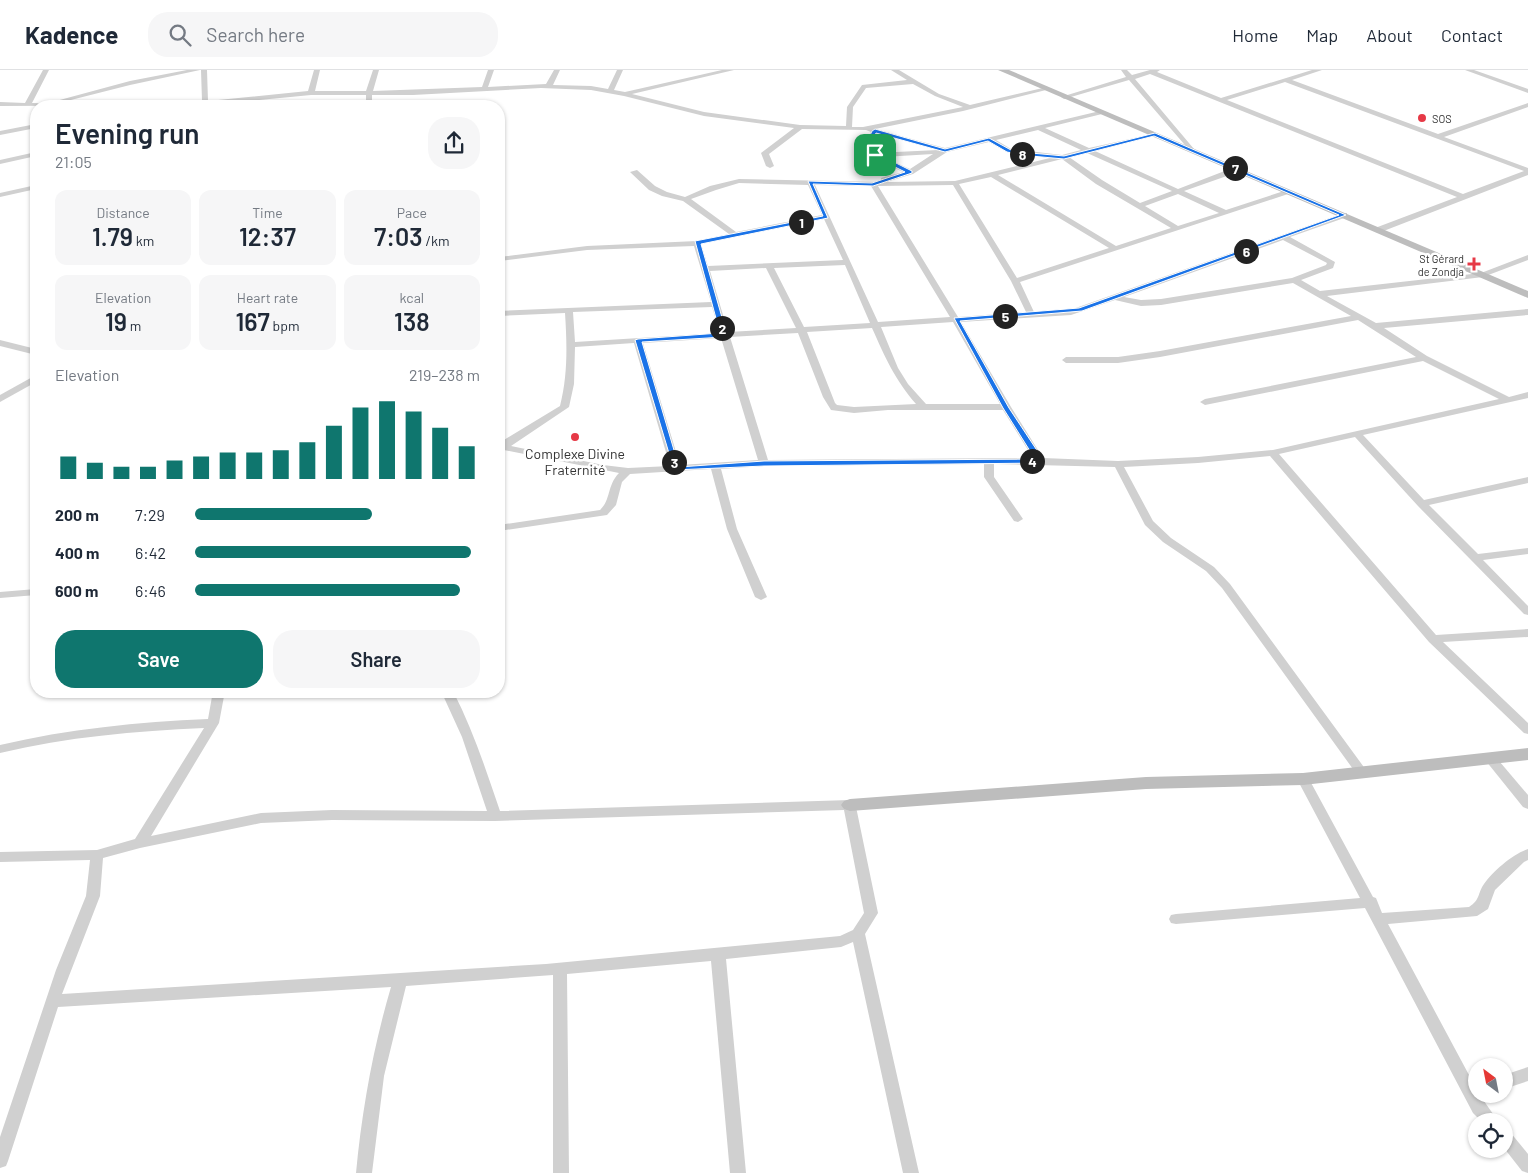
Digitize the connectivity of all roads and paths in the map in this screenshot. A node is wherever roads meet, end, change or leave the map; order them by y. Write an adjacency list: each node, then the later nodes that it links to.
1 (46, 70): 29 (street)
2 (197, 70): 30 (street)
3 (204, 70): 31 (street)
4 (317, 70): 25 (street)
5 (376, 70): 24 (street)
6 (491, 70): 21 (street)
7 (557, 70): 19 (street)
8 (620, 70): 22 (street)
9 (731, 70): 26 (street)
10 (894, 70): 18 (street)
11 (1002, 70): 20 (street)
12 (1124, 70): 16 (street)
13 (1318, 70): 17 (street)
14 (1468, 70): 23 (street)
15 (1154, 71): 16 (street); 34 (street)
16 (1132, 78): 27 (street); 53 (street)
17 (1285, 80): 34 (street); 50 (street)
18 (912, 82): 38 (street); 44 (street)
19 (548, 86): 21 (street); 22 (street)
20 (1047, 89): 27 (street); 38 (street)
21 (484, 90): 24 (street)
22 (610, 91): 26 (street)
23 (1528, 91)
24 (369, 93): 25 (street); 33 (street)
25 (311, 94): 32 (street)
26 (624, 94): 43 (street)
27 (1064, 97): 39 (street)
28 (30, 100): 36 (street)
29 (30, 100)
30 (63, 100)
31 (205, 100)
32 (240, 100)
33 (370, 100)
34 (1221, 100): 72 (street)
35 (0, 104): 36 (street)
36 (28, 104)
37 (1528, 105): 50 (street)
38 (969, 107): 46 (street)
39 (1100, 113): 45 (street); 49 (street)
40 (0, 126): 41 (street)
41 (30, 126)
42 (30, 127): 48 (street)
43 (800, 127): 44 (street); 59 (street)
44 (849, 128): 46 (street)
45 (1038, 128): 51 (street); 52 (street)
46 (863, 129): 47 (street)
47 (875, 131): 54 (street); 56 (street)
48 (0, 133)
49 (1155, 134): 52 (street); 53 (street)
50 (1437, 137): 61 (street)
51 (989, 140): 54 (street); 57 (street)
52 (1091, 150): 57 (street); 69 (street)
53 (1192, 150): 60 (street)
54 (943, 151): 56 (street); 63 (street)
55 (30, 155): 58 (street)
56 (875, 155): 63 (street)
57 (1064, 157): 64 (street); 74 (street)
58 (0, 162)
59 (770, 166)
60 (1238, 169): 69 (street); 70 (street)
61 (1528, 171): 72 (street)
62 (634, 172): 73 (street)
63 (910, 172): 67 (street)
64 (994, 174): 66 (street); 83 (street)
65 (810, 182): 67 (street); 73 (street); 77 (street)
66 (955, 183): 67 (street); 91 (street)
67 (873, 184): 101 (street)
68 (30, 188): 71 (street)
69 (1176, 192): 74 (street); 75 (street)
70 (1290, 192): 75 (street); 76 (street)
71 (0, 195)
72 (1463, 197): 79 (street)
73 (686, 199): 80 (street)
74 (1138, 206): 78 (street)
75 (1226, 213): 78 (street)
76 (1344, 215): 79 (street); 81 (street)
77 (826, 216): 80 (street); 86 (street)
78 (1177, 228): 83 (street)
79 (1378, 230): 89 (street)
80 (735, 235): 82 (street)
81 (1283, 237): 90 (street); 94 (street)
82 (698, 243): 85 (street); 88 (street)
83 (1116, 249): 91 (street)
84 (1528, 256): 89 (street)
85 (505, 258)
86 (848, 262): 87 (street); 102 (street)
87 (769, 266): 88 (street); 104 (street)
88 (705, 269): 95 (street)
89 (1483, 275): 92 (street); 93 (street)
90 (1294, 280): 92 (street); 94 (street)
91 (1015, 281): 99 (street)
92 (1319, 294): 100 (street)
93 (1528, 294)
94 (1114, 298): 99 (street)
95 (715, 304): 96 (street); 105 (street)
96 (569, 310): 98 (street); 108 (street)
97 (1528, 312): 103 (street)
98 (505, 313)
99 (1031, 315): 101 (street)
100 (1359, 317): 103 (street); 111 (street)
101 (956, 320): 102 (street); 118 (street)
102 (874, 325): 104 (street); 117 (street)
103 (1375, 326): 110 (street)
104 (802, 330): 105 (street); 117 (street)
105 (724, 335): 106 (street); 125 (street)
106 (638, 340): 108 (street); 128 (street)
107 (0, 343): 109 (street)
108 (571, 345): 120 (street)
109 (30, 350)
110 (1424, 358): 115 (street); 116 (street)
111 (1066, 360)
112 (30, 382): 114 (street)
113 (1527, 396): 115 (street)
114 (0, 399)
115 (1508, 400): 119 (street)
116 (1205, 402)
117 (924, 408): 118 (street)
118 (1006, 408): 123 (street)
119 (1357, 434): 122 (street); 131 (street)
120 (505, 444)
121 (505, 448): 129 (street)
122 (1273, 453): 126 (street); 141 (street)
123 (1040, 461): 124 (street); 126 (street)
124 (989, 462): 125 (street); 132 (street)
125 (764, 463): 127 (street)
126 (1118, 464): 149 (street)
127 (715, 466): 128 (street); 138 (street)
128 (676, 469): 129 (street)
129 (628, 471): 133 (street)
130 (1528, 480): 131 (street)
131 (1422, 504): 135 (street)
132 (1018, 519)
133 (505, 527)
134 (1528, 551): 135 (street)
135 (1475, 558): 139 (street)
136 (30, 592): 137 (street)
137 (0, 594)
138 (761, 597)
139 (1528, 612)
140 (1528, 633): 141 (street)
141 (1433, 639): 145 (street)
142 (217, 698): 144 (street)
143 (452, 698): 153 (street)
144 (213, 723): 146 (street); 154 (street)
145 (1528, 730)
146 (0, 749)
147 (1528, 754): 148 (street)
148 (1490, 758): 149 (street); 151 (street)
149 (1362, 773): 150 (street)
150 (1304, 779): 152 (street); 158 (street)
151 (1528, 804)
152 (850, 805): 153 (street); 161 (street)
153 (495, 816): 154 (street)
154 (140, 843): 155 (street)
155 (97, 854): 157 (street); 165 (street)
156 (1528, 854): 160 (street)
157 (0, 857)
158 (1370, 902): 159 (street); 160 (street)
159 (1176, 919)
160 (1380, 919): 168 (street)
161 (858, 934): 162 (street); 175 (street)
162 (718, 955): 163 (street); 174 (street)
163 (560, 969): 164 (street); 173 (street)
164 (400, 981): 165 (street); 172 (street)
165 (53, 1001): 170 (street)
166 (1528, 1074): 167 (street)
167 (1513, 1079)
168 (1468, 1080)
169 (1513, 1148): 171 (street)
170 (0, 1162)
171 (1528, 1166)
172 (364, 1173)
173 (561, 1173)
174 (738, 1173)
175 (911, 1173)

